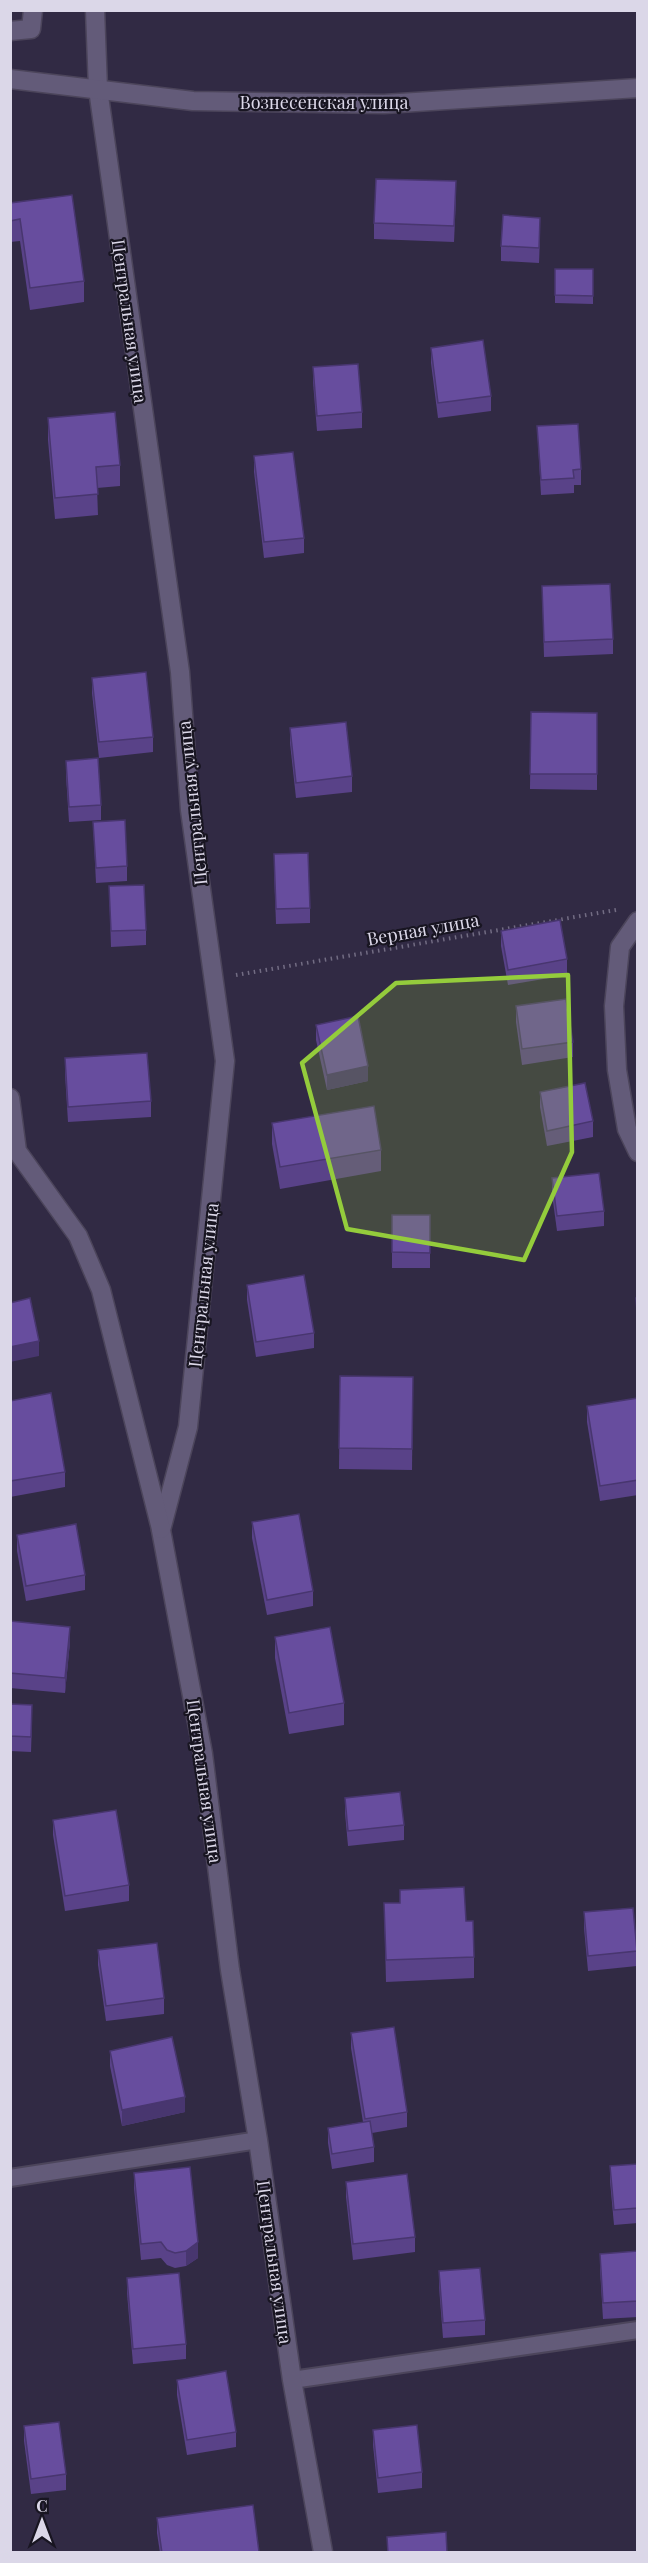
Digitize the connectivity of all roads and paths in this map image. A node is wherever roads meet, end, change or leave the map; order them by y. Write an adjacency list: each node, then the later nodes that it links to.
1 (33, 10): 3 (street)
2 (95, 10): 6 (street, Центральная улица)
3 (10, 31)
4 (10, 79): 6 (street, Вознесенская улица)
5 (638, 88): 6 (street, Вознесенская улица)
6 (98, 89): 8 (street, Центральная улица)
7 (632, 915): 8 (path, Верная улица); 10 (street)
8 (212, 979): 11 (street, Центральная улица)
9 (10, 1098): 11 (street)
10 (638, 1152)
11 (161, 1530): 12 (street, Центральная улица)
12 (258, 2139): 13 (lane); 15 (street, Центральная улица)
13 (10, 2178)
14 (638, 2330): 15 (lane)
15 (292, 2380): 16 (street, Центральная улица)
16 (323, 2553)

